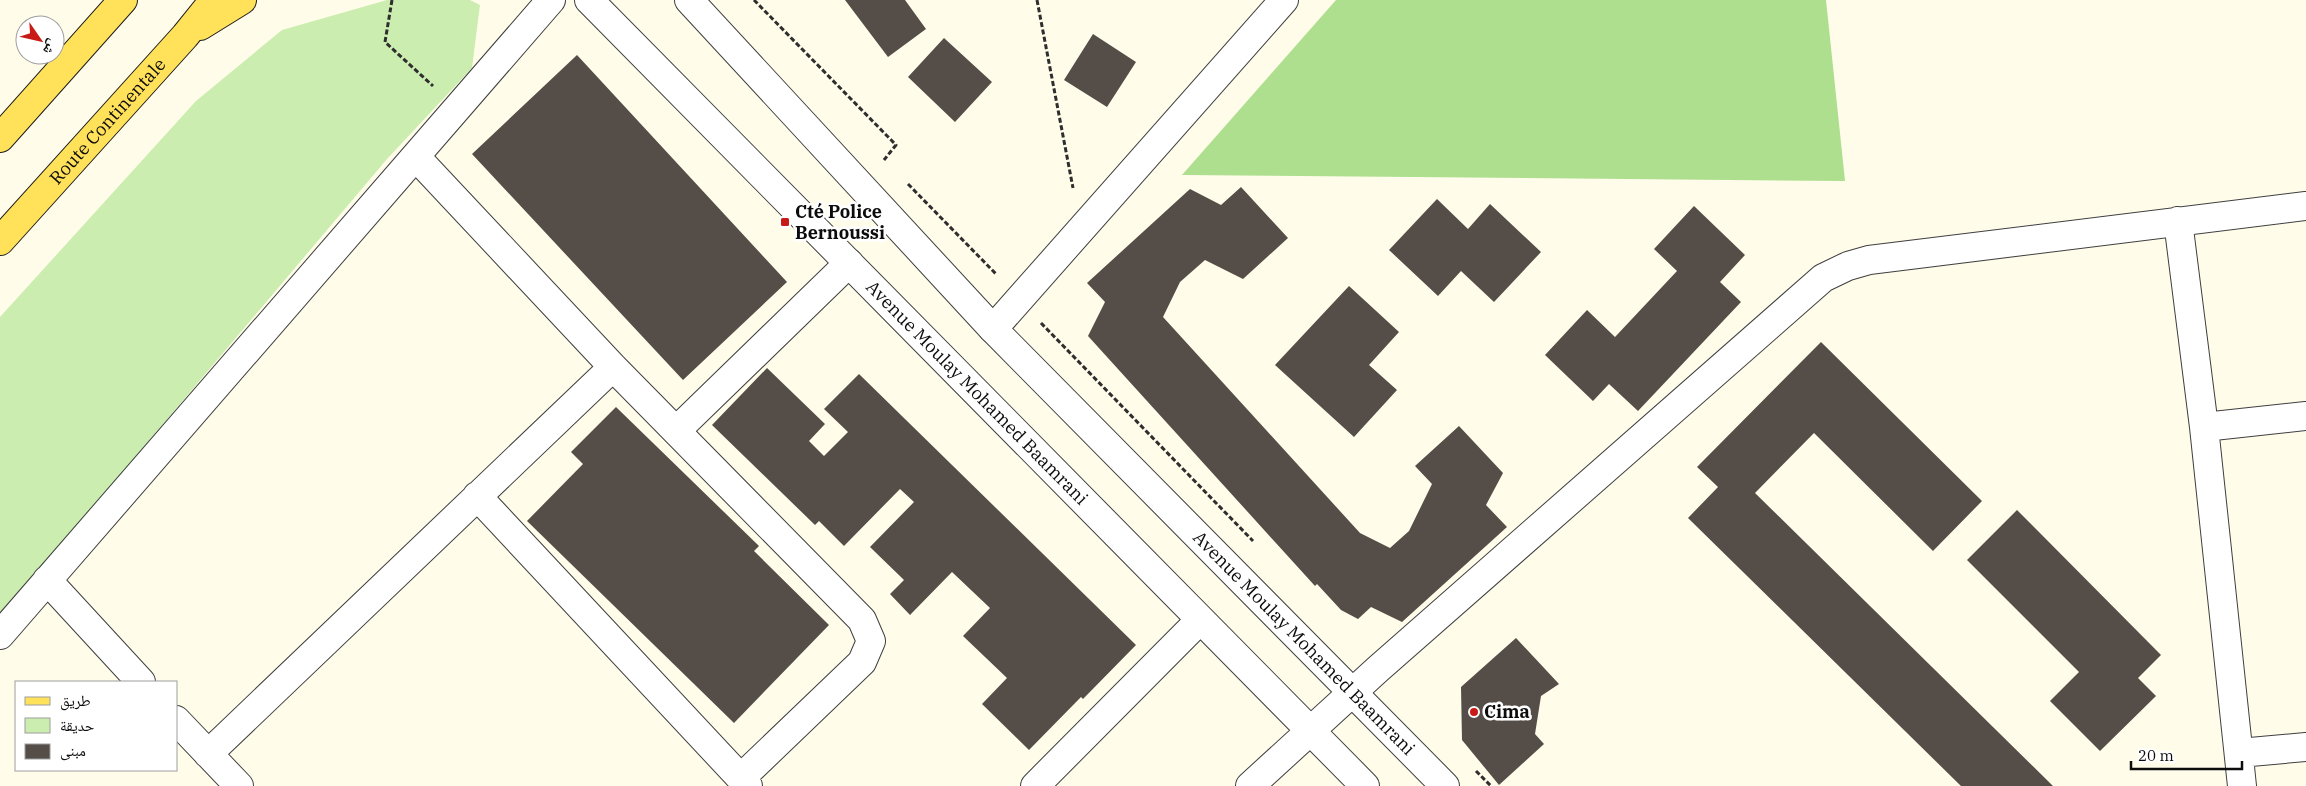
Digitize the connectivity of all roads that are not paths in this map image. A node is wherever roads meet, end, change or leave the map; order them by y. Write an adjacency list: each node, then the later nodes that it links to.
1 (123, 0): 9 (main road)
2 (214, 0): 8 (main road, Route Continentale)
3 (242, 0): 8 (main road)
4 (551, 0): 10 (street)
5 (589, 0): 14 (street, Avenue Moulay Mohamed Baamrani)
6 (689, 0): 15 (street, Avenue Moulay Mohamed Baamrani)
7 (1284, 0): 15 (street)
8 (184, 36): 13 (main road, Route Continentale)
9 (0, 138)
10 (416, 157): 16 (street); 21 (street)
11 (2306, 206): 12 (street)
12 (2178, 221): 18 (street); 25 (street)
13 (0, 242)
14 (849, 263): 19 (street); 22 (street, Avenue Moulay Mohamed Baamrani)
15 (993, 329): 25 (street, Avenue Moulay Mohamed Baamrani)
16 (613, 367): 19 (street); 20 (street)
17 (2306, 416): 18 (street)
18 (2204, 427): 29 (street)
19 (677, 430): 31 (street)
20 (477, 496): 30 (street); 31 (street)
21 (47, 580): 23 (street); 24 (street)
22 (1200, 620): 27 (street, Avenue Moulay Mohamed Baamrani); 33 (street)
23 (0, 635)
24 (140, 681)
25 (1352, 692): 27 (street); 36 (street, Avenue Moulay Mohamed Baamrani)
26 (178, 722): 30 (street)
27 (1311, 730): 34 (street); 35 (street, Avenue Moulay Mohamed Baamrani)
28 (2306, 747): 29 (street)
29 (2239, 753): 37 (street)
30 (208, 754): 32 (street)
31 (745, 782)
32 (239, 786)
33 (1035, 786)
34 (1250, 786)
35 (1365, 786)
36 (1445, 786)
37 (2242, 786)

